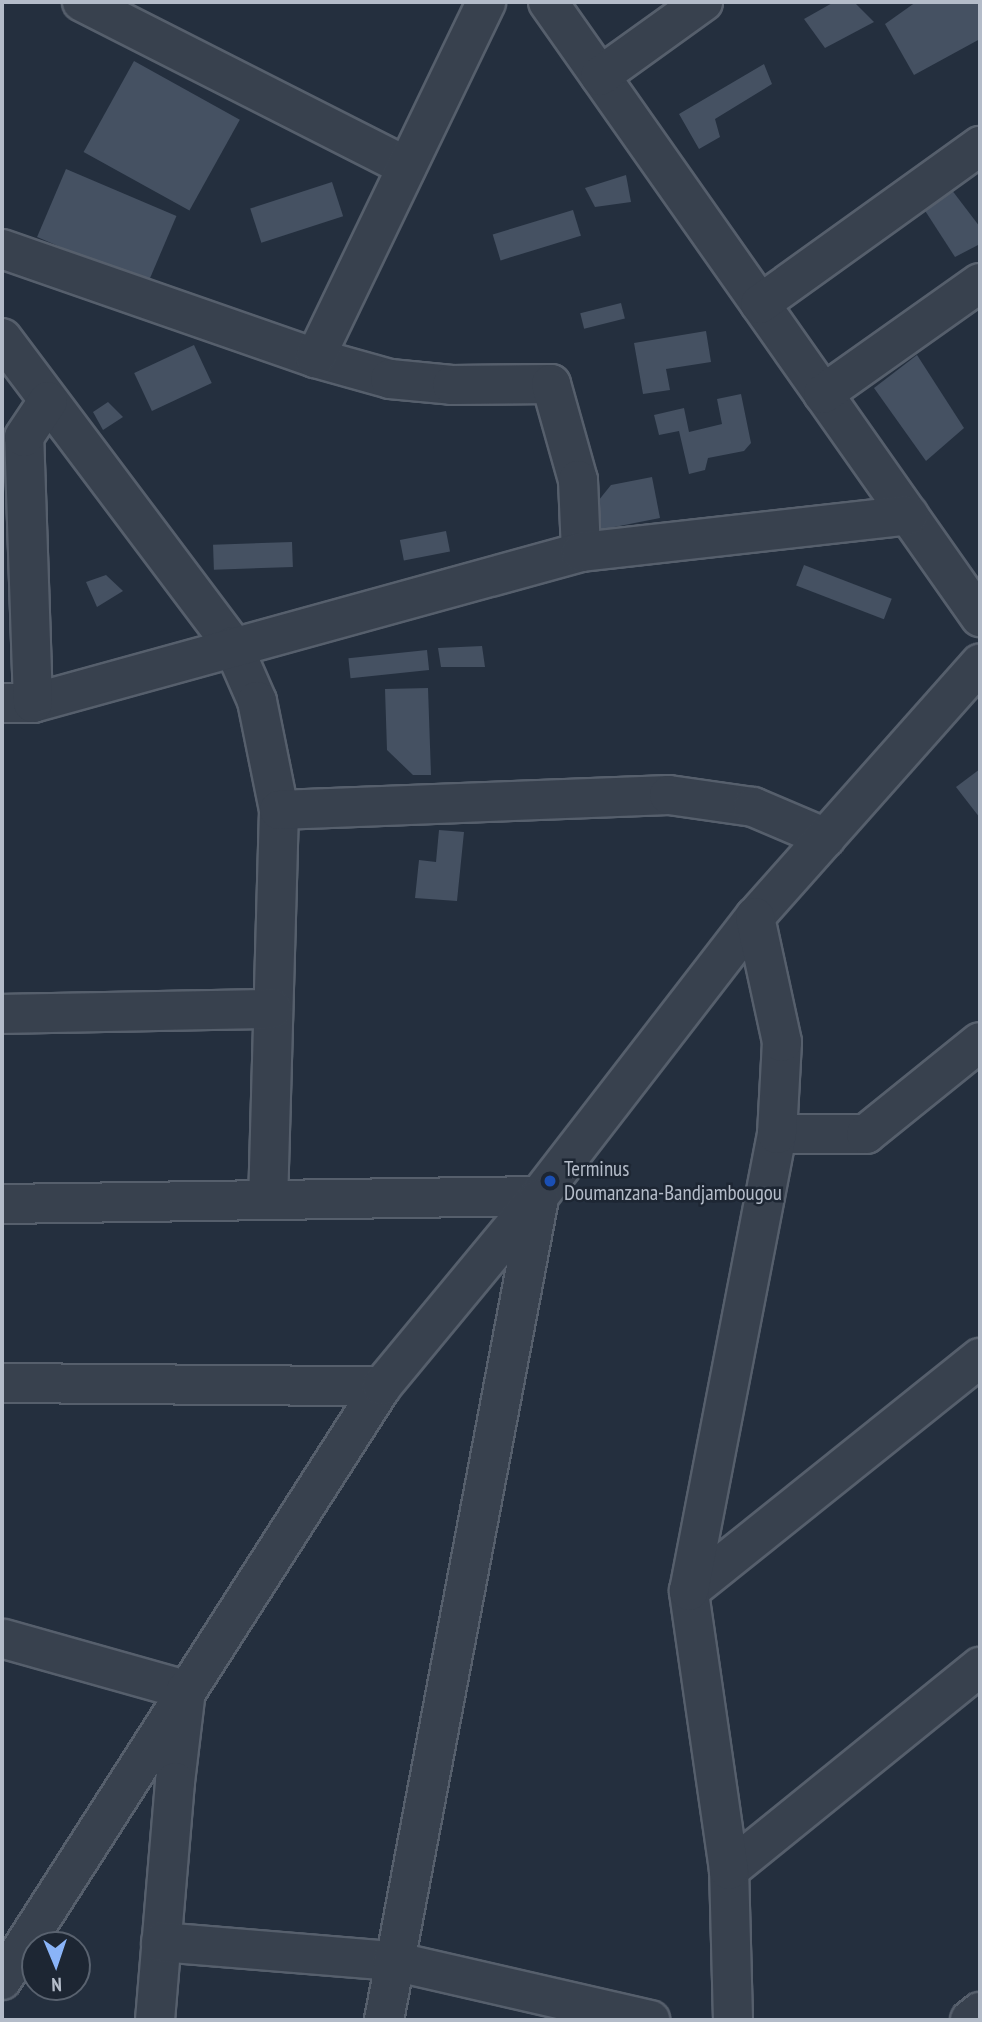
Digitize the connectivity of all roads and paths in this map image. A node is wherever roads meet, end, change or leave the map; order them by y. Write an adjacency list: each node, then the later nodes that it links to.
1 (82, 2): 7 (street)
2 (486, 2): 7 (street)
3 (548, 2): 5 (street)
4 (703, 2): 5 (street)
5 (600, 76): 10 (street)
6 (980, 146): 10 (street)
7 (407, 167): 12 (street)
8 (2, 250): 12 (street)
9 (980, 283): 13 (street)
10 (760, 304): 13 (street)
11 (2, 338): 14 (street)
12 (315, 358): 16 (street)
13 (823, 394): 15 (street)
14 (48, 401): 18 (street); 20 (street)
15 (909, 516): 16 (street); 17 (street)
16 (581, 552): 18 (street)
17 (980, 617)
18 (233, 646): 20 (street); 21 (street)
19 (980, 664): 22 (street)
20 (17, 703)
21 (279, 810): 22 (street); 24 (street)
22 (826, 838): 23 (street)
23 (755, 918): 27 (street); 28 (street)
24 (273, 1009): 25 (street); 29 (street)
25 (2, 1014)
26 (980, 1042): 27 (street)
27 (777, 1134): 34 (street)
28 (539, 1196): 29 (street); 33 (street); 40 (street)
29 (268, 1200): 30 (street)
30 (2, 1204)
31 (980, 1358): 34 (street)
32 (2, 1383): 33 (street)
33 (382, 1386): 37 (street)
34 (689, 1591): 38 (street)
35 (4, 1639): 37 (street)
36 (980, 1667): 38 (street)
37 (186, 1690): 39 (street); 41 (street)
38 (729, 1870): 46 (street)
39 (161, 1942): 40 (street); 43 (street)
40 (393, 1961): 44 (street); 45 (street)
41 (2, 1980)
42 (980, 2012): 47 (street)
43 (155, 2020)
44 (384, 2020)
45 (650, 2020)
46 (733, 2020)
47 (970, 2020)

